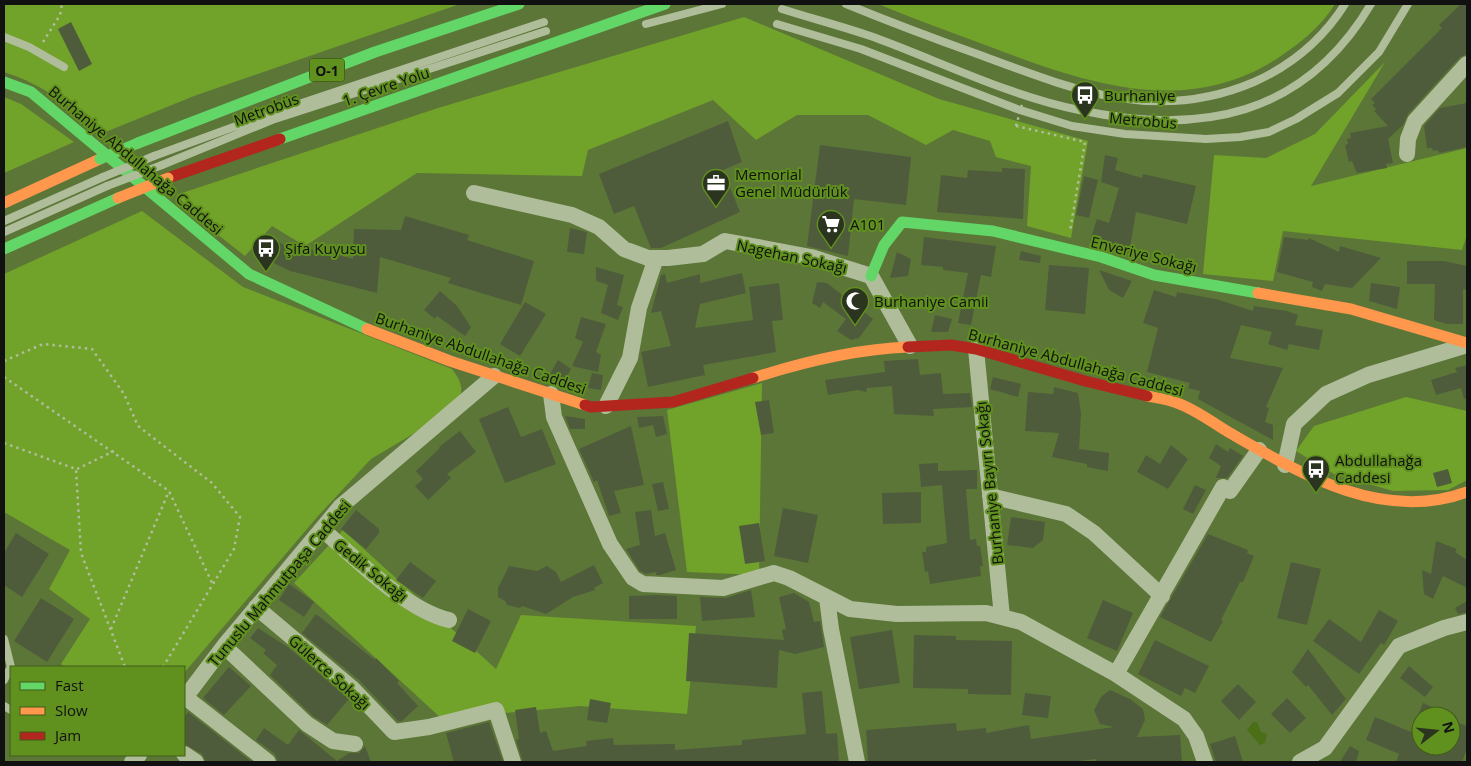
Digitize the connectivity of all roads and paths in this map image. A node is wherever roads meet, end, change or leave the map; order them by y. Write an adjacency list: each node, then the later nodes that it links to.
1 (62, 4): 14 (path)
2 (519, 4): 21 (main road, O-1, bridge)
3 (665, 4): 15 (main road, 1. Çevre Yolu)
4 (722, 4): 11 (lane)
5 (846, 4): 6 (lane)
6 (1345, 4)
7 (1371, 4): 9 (lane, Metrobüs)
8 (1408, 4): 10 (lane, Metrobüs)
9 (782, 9)
10 (777, 24)
11 (641, 26)
12 (604, 35): 15 (lane)
13 (4, 37): 14 (lane)
14 (38, 52): 17 (lane)
15 (515, 57): 27 (main road, 1. Çevre Yolu, bridge)
16 (1467, 64): 20 (street)
17 (64, 67)
18 (4, 82): 35 (main road, Burhaniye Abdullahağa Caddesi)
19 (1023, 101): 28 (path, bridge)
20 (1407, 154)
21 (100, 159): 22 (main road); 24 (main road, O-1)
22 (24, 180)
23 (474, 193): 29 (street, Nagehan Sokağı)
24 (4, 203)
25 (4, 221): 26 (lane, Metrobüs, bridge)
26 (4, 232)
27 (4, 249)
28 (1066, 250): 30 (main road, Enveriye Sokağı); 31 (main road, Enveriye Sokağı)
29 (656, 258): 30 (street, Nagehan Sokağı); 38 (street)
30 (871, 276): 32 (street)
31 (1467, 344): 42 (street)
32 (910, 346): 33 (main road, Burhaniye Abdullahağa Caddesi); 38 (main road, Burhaniye Abdullahağa Caddesi)
33 (976, 349): 40 (main road, Burhaniye Abdullahağa Caddesi); 46 (street, Burhaniye Bayırı Sokağı)
34 (4, 361): 48 (path)
35 (494, 376): 37 (main road, Burhaniye Abdullahağa Caddesi); 47 (street, Tunuslu Mahmutpaşa Caddesi)
36 (4, 377): 41 (path)
37 (551, 394): 38 (main road, Burhaniye Abdullahağa Caddesi); 50 (street)
38 (606, 406)
39 (4, 442): 43 (path)
40 (1259, 450): 42 (main road, Burhaniye Abdullahağa Caddesi); 49 (street)
41 (114, 451): 43 (path); 44 (path)
42 (1285, 465): 45 (main road, Burhaniye Abdullahağa Caddesi)
43 (76, 469): 55 (path)
44 (169, 491): 48 (path); 55 (path)
45 (1467, 492)
46 (990, 496): 49 (street); 52 (street, Burhaniye Bayırı Sokağı)
47 (322, 529): 51 (street, Tunuslu Mahmutpaşa Caddesi); 53 (street, Gedik Sokağı)
48 (213, 585): 60 (path)
49 (1162, 596): 62 (street)
50 (827, 598): 52 (street); 71 (street)
51 (256, 607): 57 (street, Tunuslu Mahmutpaşa Caddesi); 70 (street, Gülerce Sokağı)
52 (1002, 617): 62 (street)
53 (449, 620)
54 (1467, 622): 73 (street)
55 (111, 629): 59 (path)
56 (4, 639): 58 (lane)
57 (224, 646): 64 (street, Tunuslu Mahmutpaşa Caddesi); 66 (street)
58 (11, 666)
59 (125, 666)
60 (164, 666)
61 (10, 668): 63 (lane)
62 (1116, 674): 72 (street)
63 (4, 680)
64 (185, 697)
65 (185, 699): 69 (street)
66 (355, 744)
67 (185, 755): 68 (street)
68 (196, 762)
69 (268, 762)
70 (513, 762)
71 (857, 762)
72 (1205, 762)
73 (1300, 762)

